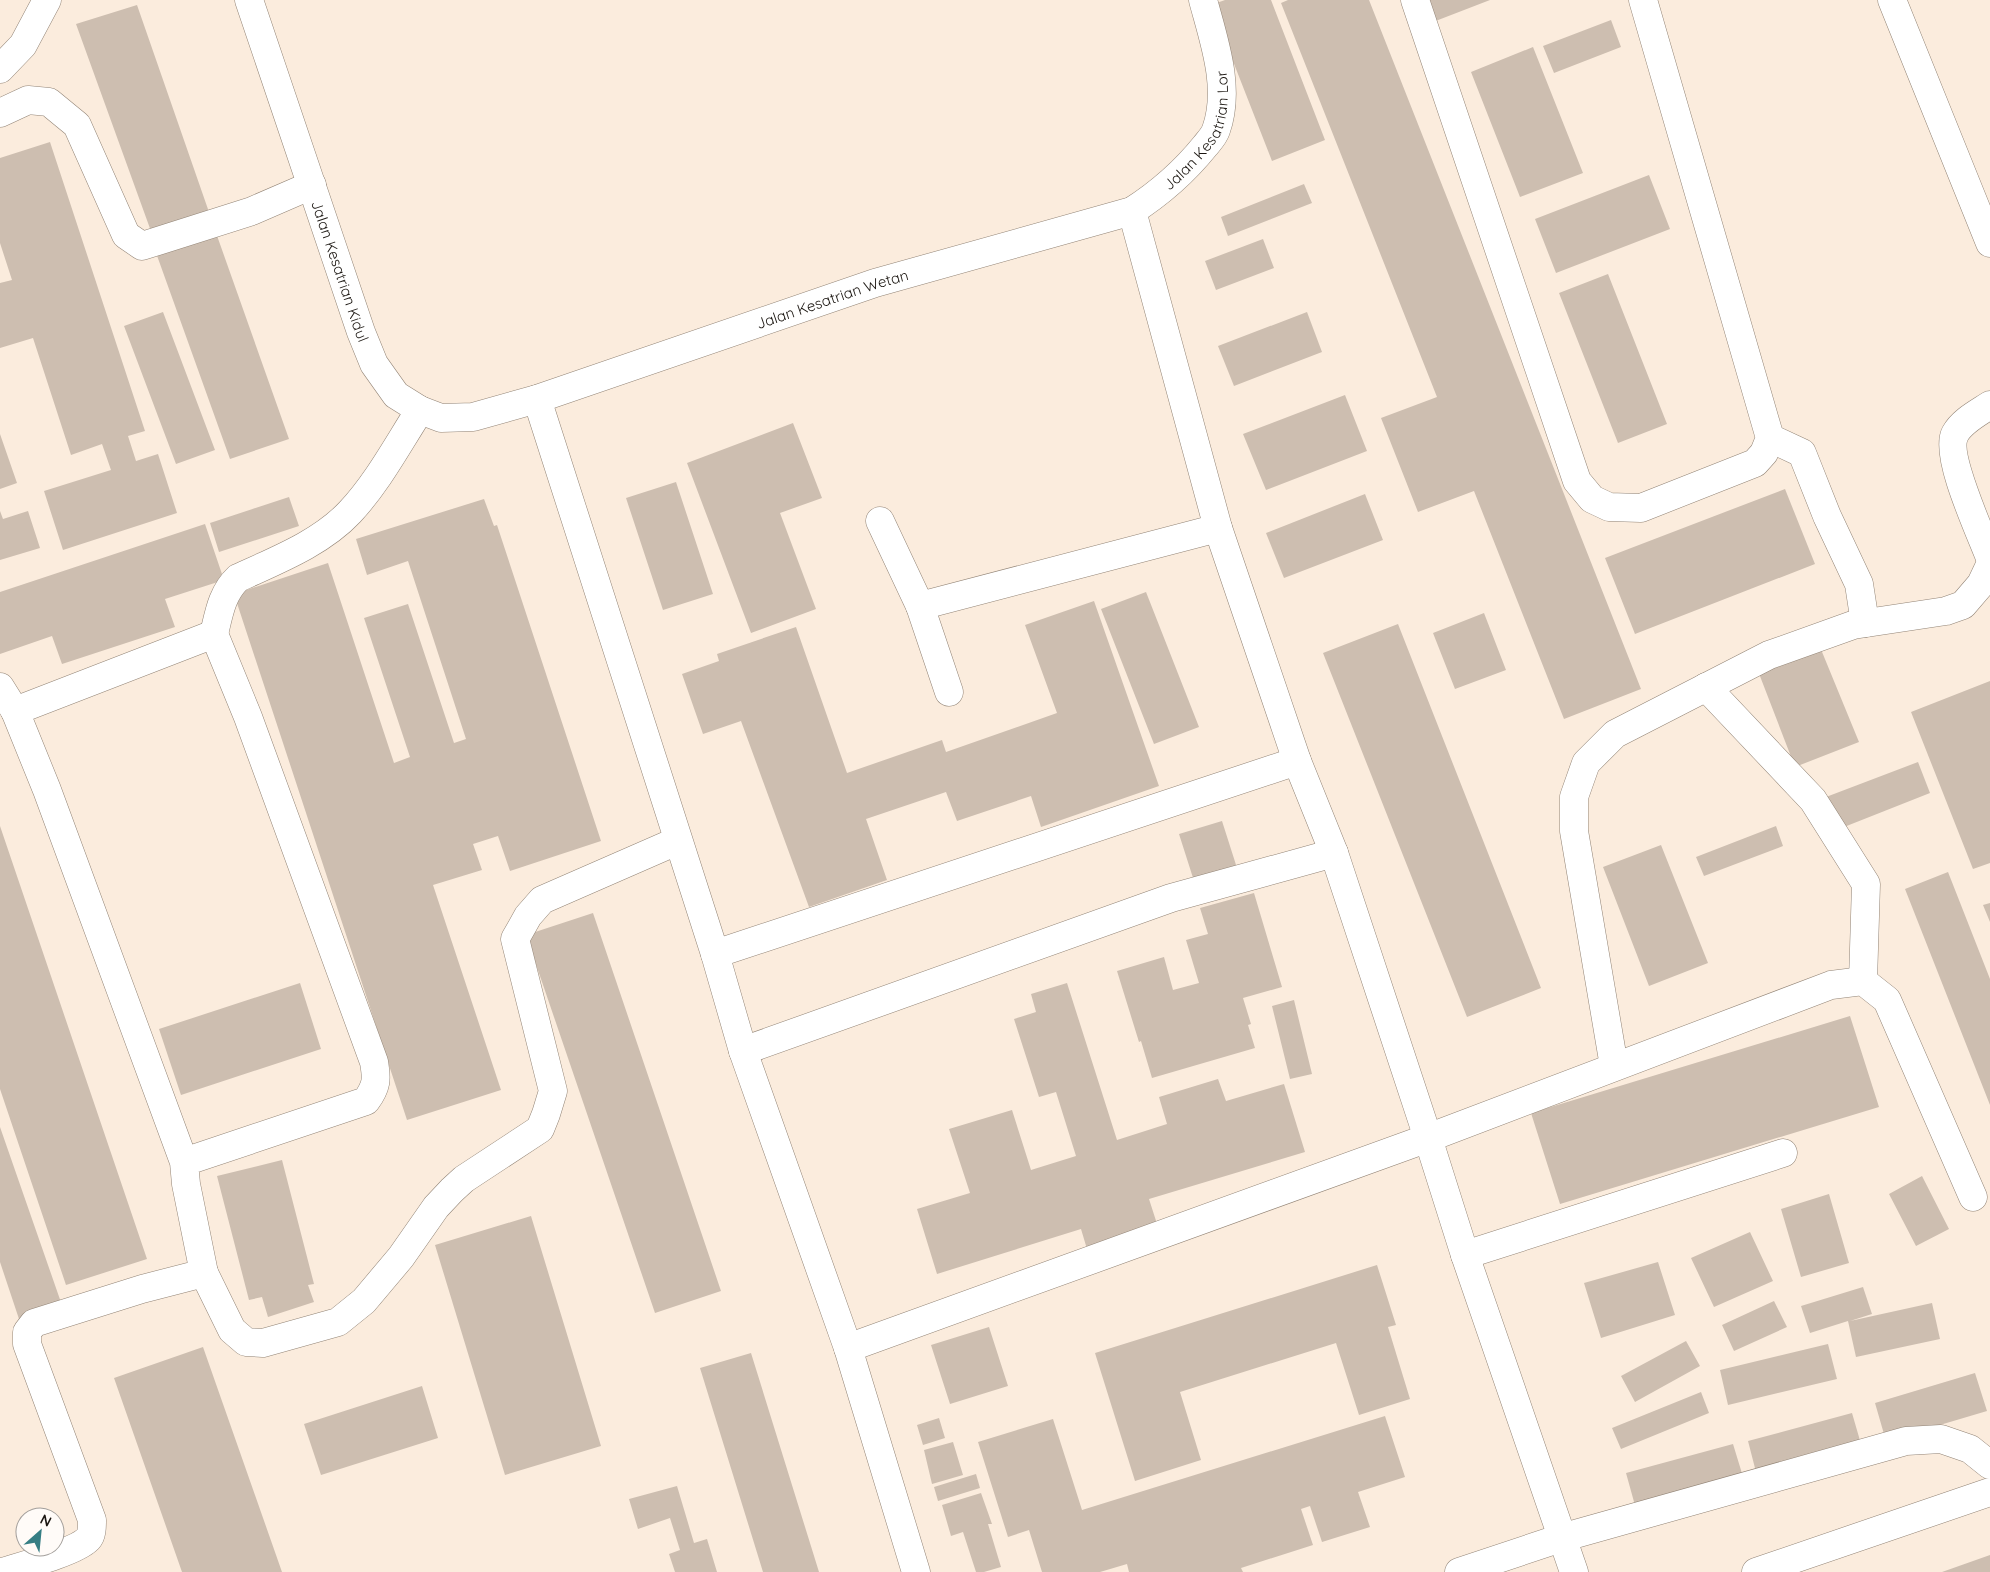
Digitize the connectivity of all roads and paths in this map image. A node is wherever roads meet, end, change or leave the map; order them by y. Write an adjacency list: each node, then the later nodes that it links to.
1 (46, 0): 7 (street)
2 (249, 0): 9 (street, Jalan Kesatrian Kidul)
3 (1203, 0): 10 (street, Jalan Kesatrian Lor)
4 (1415, 0): 15 (street)
5 (1643, 0): 15 (street)
6 (1892, 0): 11 (street)
7 (0, 69)
8 (0, 113): 9 (street)
9 (312, 185): 14 (street, Jalan Kesatrian Kidul)
10 (1132, 211): 12 (street, Jalan Kesatrian Wetan); 17 (street)
11 (1990, 243)
12 (537, 400): 14 (street, Jalan Kesatrian Kidul); 28 (street)
13 (1990, 405): 18 (street)
14 (420, 410): 22 (street)
15 (1770, 438): 21 (street)
16 (880, 521): 20 (street)
17 (1218, 528): 20 (street); 27 (street)
18 (1990, 558)
19 (1990, 565): 21 (street)
20 (920, 606): 25 (street)
21 (1865, 624): 23 (street)
22 (214, 634): 26 (street); 36 (street)
23 (1706, 687): 31 (street); 33 (street)
24 (0, 688): 26 (street)
25 (949, 692)
26 (15, 711): 36 (street)
27 (1297, 761): 29 (street); 30 (street)
28 (677, 841): 30 (street); 39 (street)
29 (1334, 853): 32 (street); 34 (street)
30 (715, 954): 32 (street)
31 (1863, 982): 33 (street); 37 (street)
32 (743, 1051): 40 (street)
33 (1614, 1066): 34 (street)
34 (1428, 1138): 38 (street); 40 (street)
35 (1783, 1153): 38 (street)
36 (184, 1162): 39 (street)
37 (1974, 1197)
38 (1465, 1255): 43 (street)
39 (204, 1273): 44 (street)
40 (848, 1348): 45 (street)
41 (1990, 1465): 43 (street)
42 (1990, 1492): 48 (street)
43 (1561, 1538): 46 (street); 47 (street)
44 (2, 1572)
45 (916, 1572)
46 (1459, 1572)
47 (1574, 1572)
48 (1756, 1572)

